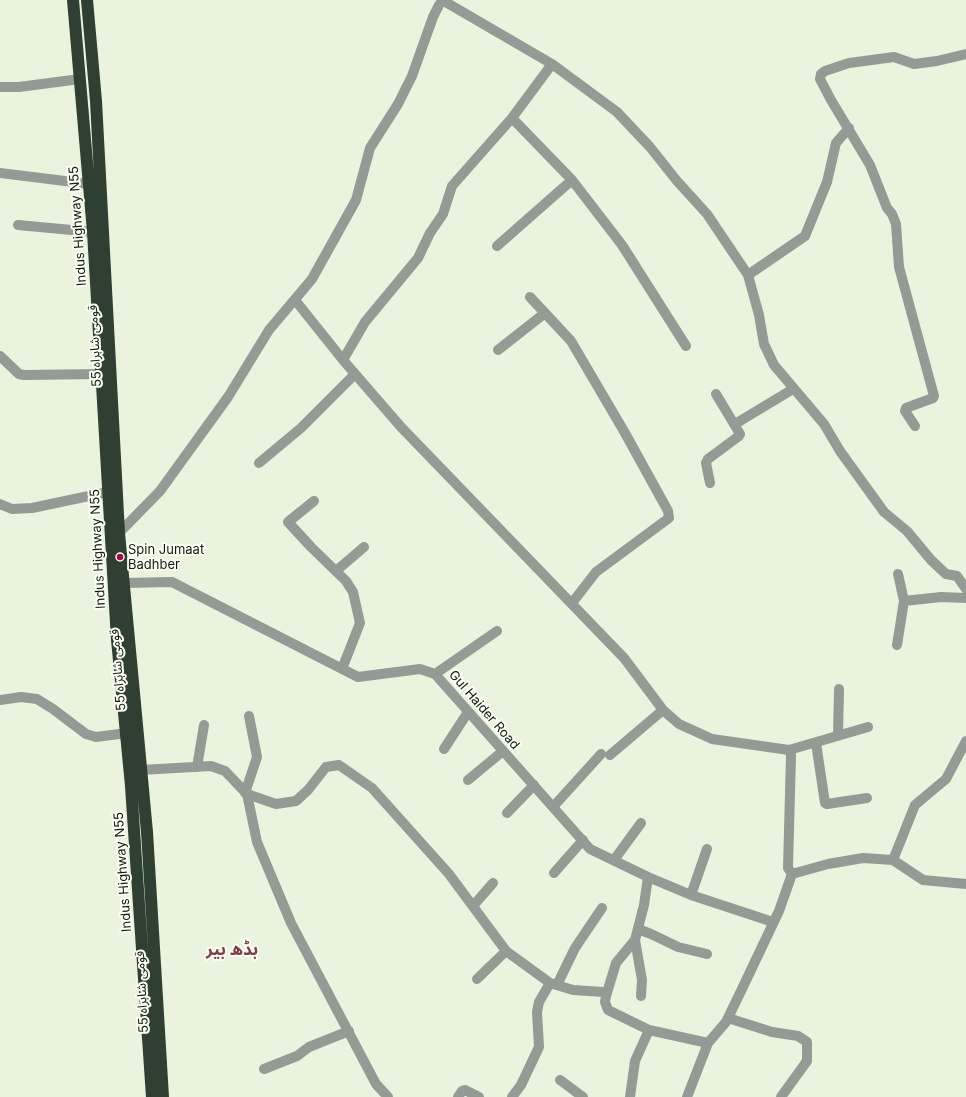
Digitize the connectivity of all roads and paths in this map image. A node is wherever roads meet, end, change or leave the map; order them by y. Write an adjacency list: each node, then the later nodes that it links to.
1 (73, 0): 6 (highway, Indus Highway N55)
2 (87, 0): 35 (highway, قومی شاہراہ 55)
3 (442, 0): 5 (street); 18 (street)
4 (966, 54): 9 (street)
5 (552, 64): 8 (street); 16 (street)
6 (80, 79): 7 (street); 12 (highway, Indus Highway N55)
7 (0, 87)
8 (512, 118): 11 (street); 23 (street)
9 (849, 128): 16 (street); 29 (street)
10 (0, 173): 12 (street)
11 (572, 180): 15 (street); 20 (street)
12 (89, 184): 14 (highway, Indus Highway N55)
13 (18, 226): 14 (street)
14 (93, 232): 24 (highway, Indus Highway N55)
15 (497, 246)
16 (748, 275): 26 (street)
17 (530, 297): 19 (street)
18 (295, 300): 23 (street); 35 (street)
19 (545, 313): 21 (street); 43 (street)
20 (686, 346)
21 (498, 350)
22 (0, 356): 24 (street)
23 (343, 360): 25 (street)
24 (102, 374): 32 (highway, Indus Highway N55)
25 (355, 374): 30 (street); 43 (street)
26 (794, 389): 28 (street); 40 (street)
27 (716, 394): 28 (street)
28 (735, 424): 31 (street)
29 (915, 426)
30 (259, 463)
31 (710, 483)
32 (108, 492): 34 (street); 55 (highway, Indus Highway N55)
33 (314, 501): 37 (street)
34 (0, 504)
35 (119, 533): 39 (highway, قومی شاہراہ 55)
36 (364, 547): 37 (street)
37 (336, 571): 46 (street)
38 (898, 574): 42 (street)
39 (124, 583): 46 (street, Gul Haider Road); 63 (highway, قومی شاہراہ 55)
40 (966, 589)
41 (966, 598): 42 (street)
42 (904, 601): 45 (street)
43 (572, 604): 50 (street)
44 (497, 631): 47 (street)
45 (897, 645)
46 (342, 669): 47 (street, Gul Haider Road)
47 (435, 674): 51 (street, Gul Haider Road)
48 (839, 689): 56 (street)
49 (0, 700): 55 (street)
50 (664, 710): 60 (street); 68 (street)
51 (468, 712): 59 (street); 61 (street, Gul Haider Road)
52 (249, 716): 66 (street)
53 (204, 725): 62 (street)
54 (868, 727): 56 (street)
55 (127, 733): 99 (highway, Indus Highway N55)
56 (838, 736): 58 (street)
57 (966, 741): 74 (street)
58 (816, 743): 60 (street); 67 (street)
59 (444, 749)
60 (789, 750): 76 (street)
61 (503, 751): 64 (street); 65 (street, Gul Haider Road)
62 (197, 767): 63 (street); 66 (street)
63 (141, 770): 100 (highway, قومی شاہراہ 55)
64 (468, 780)
65 (534, 785): 68 (street, Gul Haider Road); 69 (street)
66 (246, 793): 81 (street); 94 (street)
67 (867, 798)
68 (553, 807): 71 (street, Gul Haider Road)
69 (508, 812)
70 (641, 823): 73 (street)
71 (582, 840): 73 (street, Gul Haider Road); 75 (street)
72 (707, 849): 80 (street)
73 (614, 860): 77 (street, Gul Haider Road)
74 (893, 860): 76 (street); 79 (street)
75 (554, 873)
76 (792, 874): 83 (street)
77 (648, 877): 80 (street, Gul Haider Road); 84 (street)
78 (494, 882): 81 (street)
79 (966, 884)
80 (692, 895): 83 (street, Gul Haider Road)
81 (473, 906): 86 (street)
82 (602, 908): 89 (street)
83 (773, 922): 92 (street)
84 (638, 929): 85 (street); 87 (street)
85 (635, 940): 90 (street); 91 (street)
86 (506, 951): 88 (street); 89 (street)
87 (707, 954)
88 (477, 979)
89 (554, 984): 90 (street); 104 (street)
90 (606, 996): 93 (street)
91 (641, 996)
92 (728, 1018): 95 (street); 98 (street)
93 (649, 1030): 95 (street); 106 (street)
94 (348, 1031): 96 (street); 101 (street)
95 (708, 1043): 107 (street)
96 (264, 1069)
97 (560, 1080): 105 (street)
98 (784, 1096)
99 (152, 1097)
100 (163, 1097)
101 (388, 1097)
102 (458, 1097): 103 (street)
103 (478, 1097)
104 (512, 1097)
105 (583, 1097)
106 (630, 1097)
107 (687, 1097)

